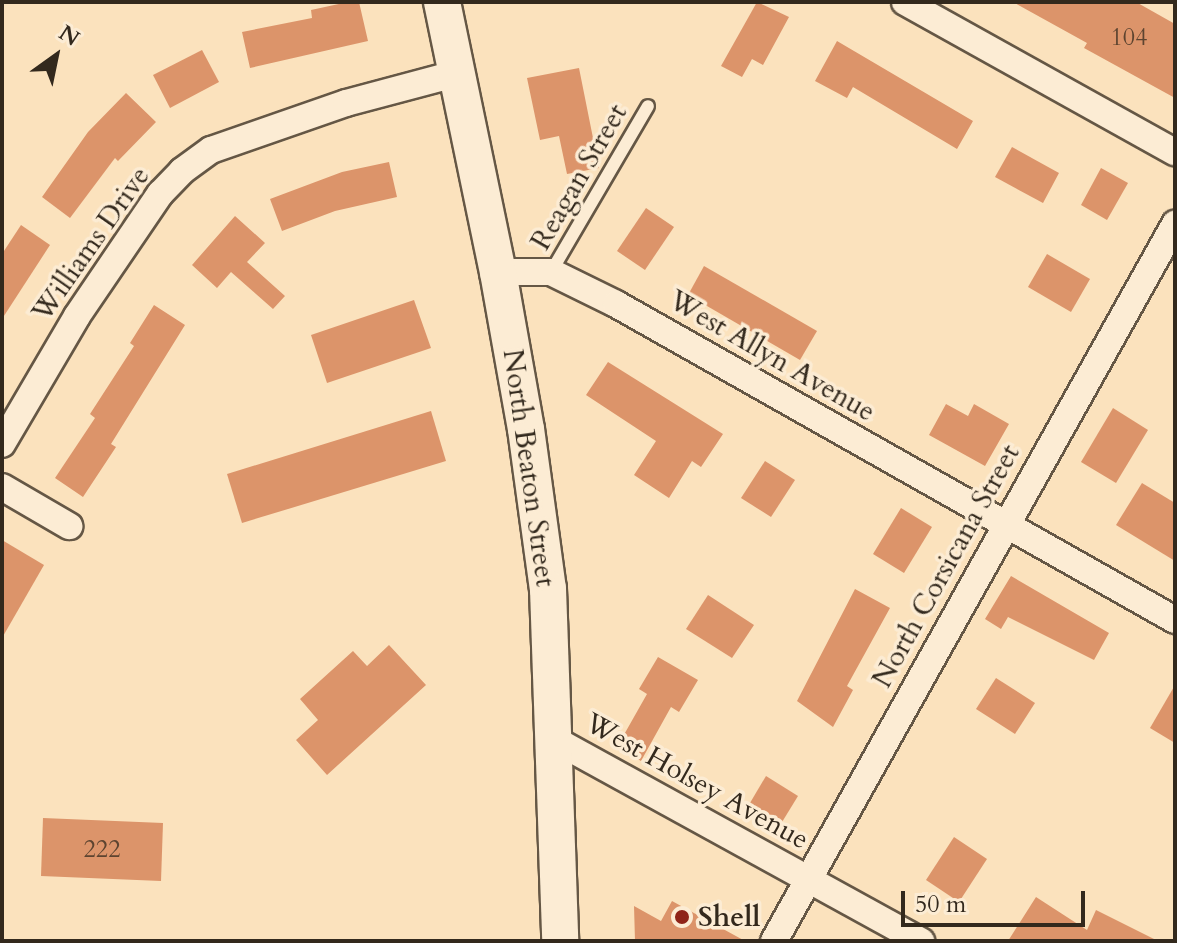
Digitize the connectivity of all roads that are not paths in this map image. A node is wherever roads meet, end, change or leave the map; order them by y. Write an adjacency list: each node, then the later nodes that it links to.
1 (442, 2): 3 (main road, North Beaton Street)
2 (905, 2): 5 (street)
3 (459, 73): 7 (main road, North Beaton Street); 9 (street, Williams Drive)
4 (648, 106): 8 (lane, Reagan Street)
5 (1175, 152)
6 (1175, 224): 11 (street, North Corsicana Street)
7 (498, 272): 8 (street, West Allyn Avenue); 14 (main road, North Beaton Street)
8 (551, 272): 11 (street, West Allyn Avenue)
9 (2, 444)
10 (2, 487): 12 (street)
11 (1006, 524): 13 (street, West Allyn Avenue); 15 (street, North Corsicana Street)
12 (69, 526)
13 (1175, 620)
14 (555, 740): 15 (street, West Holsey Avenue); 16 (main road, North Beaton Street)
15 (808, 878): 17 (street, North Corsicana Street); 18 (street, West Holsey Avenue)
16 (560, 941)
17 (774, 941)
18 (921, 941)

